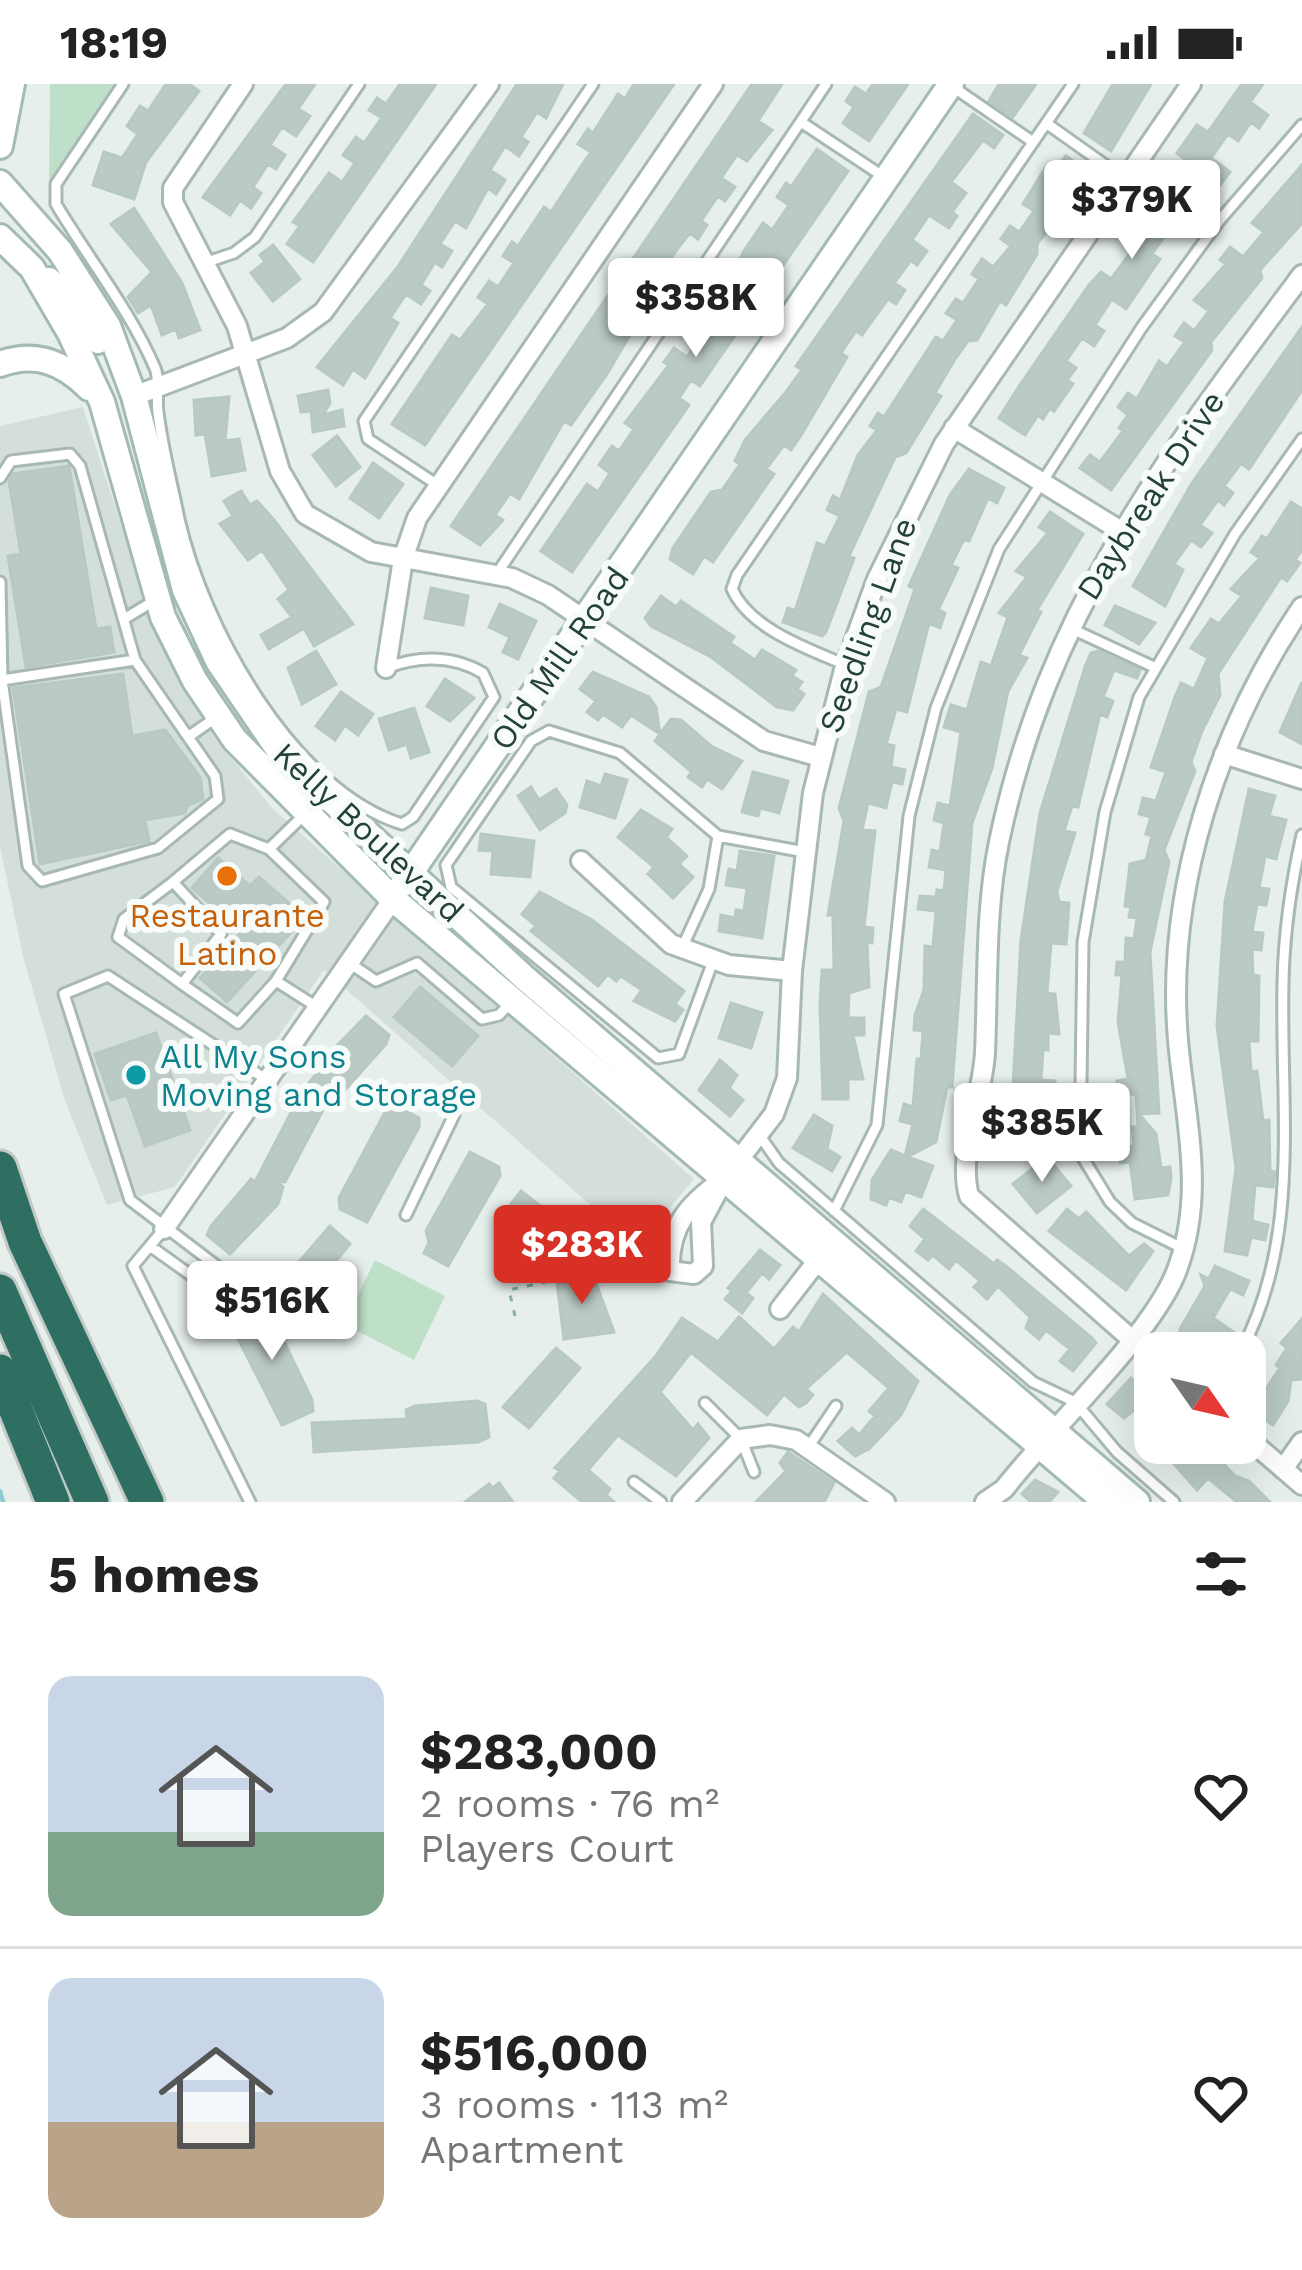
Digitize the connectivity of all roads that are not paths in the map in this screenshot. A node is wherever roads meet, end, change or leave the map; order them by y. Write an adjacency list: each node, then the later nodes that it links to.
1 (12, 84): 16 (main road)
2 (123, 84): 26 (lane)
3 (243, 84): 21 (street)
4 (359, 84): 21 (lane)
5 (489, 84): 24 (street)
6 (593, 84): 32 (lane)
7 (713, 84): 32 (street)
8 (826, 84): 12 (lane)
9 (1073, 84): 13 (lane)
10 (1191, 84): 18 (street, Seedling Lane)
11 (951, 85): 15 (lane); 17 (main road, Old Mill Road)
12 (801, 122): 17 (lane); 35 (lane)
13 (1046, 124): 15 (lane); 18 (lane)
14 (1302, 125): 31 (lane)
15 (1033, 142): 44 (lane)
16 (0, 146)
17 (887, 179): 41 (main road, Old Mill Road)
18 (1125, 179): 28 (street, Seedling Lane)
19 (0, 184): 26 (main road, Kelly Boulevard)
20 (0, 237): 22 (main road, Kelly Boulevard)
21 (207, 262): 24 (street)
22 (32, 268): 26 (main road); 27 (main road, Kelly Boulevard)
23 (1302, 275): 33 (street, Daybreak Drive)
24 (244, 352): 26 (street); 34 (street)
25 (0, 364): 27 (main road)
26 (144, 392): 37 (main road, Kelly Boulevard); 45 (lane)
27 (102, 402): 38 (main road, Kelly Boulevard)
28 (954, 428): 31 (street); 44 (street, Seedling Lane)
29 (1302, 439): 46 (lane)
30 (0, 478): 40 (lane)
31 (1040, 481): 33 (street); 75 (lane)
32 (436, 484): 34 (street)
33 (1121, 531): 42 (street, Daybreak Drive)
34 (403, 559): 35 (street); 45 (street)
35 (496, 574): 41 (street)
36 (0, 582): 47 (lane)
37 (185, 590): 38 (main road); 59 (main road, Kelly Boulevard)
38 (157, 599): 40 (lane); 48 (main road, Kelly Boulevard)
39 (1302, 607): 50 (street)
40 (124, 619): 43 (lane)
41 (584, 620): 51 (street); 59 (main road, Old Mill Road)
42 (1067, 626): 46 (lane); 84 (street, Daybreak Drive)
43 (135, 659): 47 (lane); 49 (lane)
44 (846, 665): 51 (street, Seedling Lane)
45 (386, 668)
46 (1156, 668): 79 (lane)
47 (2, 680): 49 (lane)
48 (218, 715): 49 (lane); 53 (main road, Kelly Boulevard)
49 (188, 737)
50 (1224, 754): 52 (street); 79 (street)
51 (820, 757): 57 (street, Seedling Lane)
52 (1302, 779)
53 (305, 814): 56 (lane); 61 (main road, Kelly Boulevard)
54 (1302, 835): 83 (lane)
55 (718, 836): 57 (lane); 62 (lane); 63 (lane)
56 (269, 849): 60 (lane); 66 (lane)
57 (805, 852): 65 (street, Seedling Lane)
58 (581, 861): 62 (street)
59 (411, 873): 61 (main road, Old Mill Road); 74 (main road, Kelly Boulevard)
60 (172, 882): 67 (lane); 67 (lane)
61 (393, 898): 64 (street, Old Mill Road); 68 (main road, Kelly Boulevard)
62 (682, 948): 63 (street)
63 (713, 961): 65 (street)
64 (348, 962): 68 (lane); 69 (street, Old Mill Road)
65 (792, 971): 72 (street, Seedling Lane)
66 (276, 981): 67 (lane); 69 (lane)
67 (182, 984)
68 (514, 999): 74 (main road, Kelly Boulevard)
69 (316, 1007): 70 (street, Old Mill Road)
70 (267, 1079): 77 (street, Old Mill Road); 77 (lane)
71 (454, 1114): 76 (lane)
72 (760, 1136): 74 (street, Seedling Lane); 75 (lane)
73 (0, 1168): 102 (highway)
74 (730, 1170): 74 (street, Seedling Lane); 80 (main road, Kelly Boulevard)
75 (835, 1210): 88 (lane)
76 (406, 1216)
77 (164, 1229): 78 (lane); 78 (lane)
78 (150, 1246): 103 (lane)
79 (1183, 1248): 84 (street)
80 (825, 1251): 82 (street); 90 (main road, Kelly Boulevard)
81 (0, 1291): 101 (highway)
82 (780, 1309)
83 (1250, 1332)
84 (1131, 1340): 85 (street, Daybreak Drive); 88 (street)
85 (1134, 1342)
86 (0, 1371): 100 (highway)
87 (705, 1402): 91 (lane)
88 (1075, 1402): 90 (street); 109 (lane)
89 (836, 1406): 93 (lane)
90 (1045, 1436): 106 (street); 107 (main road, Kelly Boulevard); 108 (main road, Kelly Boulevard)
91 (741, 1439): 93 (street); 96 (lane); 105 (street)
92 (1302, 1442): 95 (street)
93 (807, 1449): 99 (street)
94 (1266, 1454): 95 (street)
95 (1283, 1468): 98 (street)
96 (754, 1472)
97 (634, 1482): 104 (lane)
98 (1302, 1485)
99 (871, 1498)
100 (53, 1502)
101 (92, 1502)
102 (147, 1502)
103 (250, 1502)
104 (661, 1502)
105 (682, 1502)
106 (985, 1502)
107 (1106, 1502)
108 (1137, 1502)
109 (1174, 1502)

